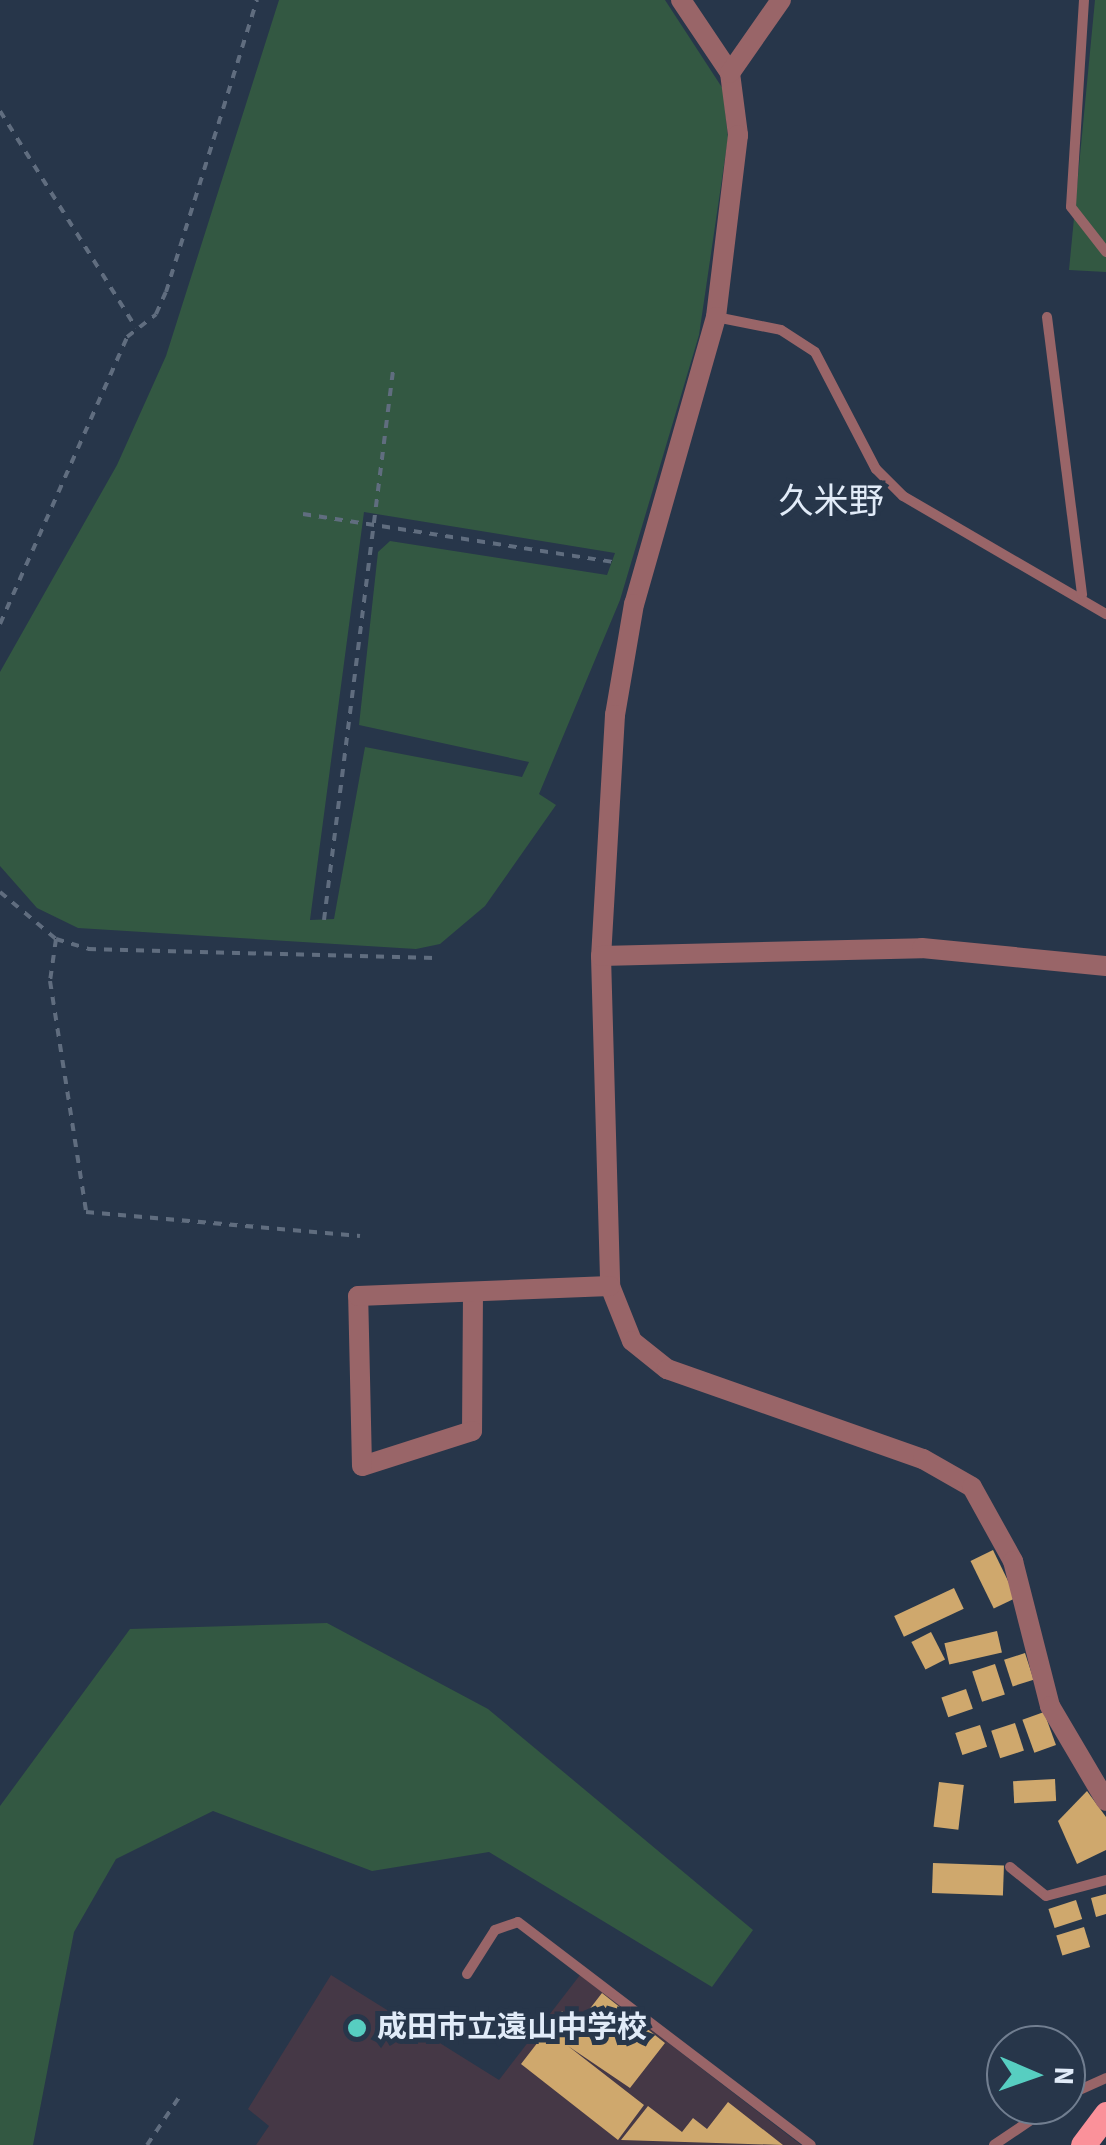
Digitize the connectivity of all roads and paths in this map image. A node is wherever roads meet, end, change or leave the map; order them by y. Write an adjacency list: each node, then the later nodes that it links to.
1 (258, 0): 10 (path)
2 (681, 0): 5 (street)
3 (1084, 0): 7 (lane)
4 (778, 1): 5 (street)
5 (730, 73): 9 (street)
6 (0, 111): 10 (path)
7 (1106, 252)
8 (1047, 316): 15 (lane)
9 (716, 317): 15 (lane); 21 (street)
10 (136, 328): 17 (path)
11 (393, 371): 13 (path)
12 (303, 514): 13 (path)
13 (374, 525): 14 (path); 19 (path)
14 (612, 562)
15 (1082, 595): 16 (lane)
16 (1106, 614)
17 (0, 624)
18 (0, 892): 20 (path)
19 (324, 920)
20 (56, 939): 22 (path); 24 (path)
21 (601, 956): 23 (street); 25 (street)
22 (435, 958)
23 (1106, 966)
24 (360, 1236)
25 (610, 1286): 26 (street); 27 (street)
26 (473, 1292): 26 (street)
27 (1106, 1801)
28 (1010, 1867): 29 (lane)
29 (1106, 1880)
30 (467, 1974): 35 (lane)
31 (182, 2093): 34 (path)
32 (1106, 2114): 37 (main road)
33 (1024, 2125): 36 (lane)
34 (148, 2145)
35 (811, 2145)
36 (994, 2145)
37 (1084, 2145)

